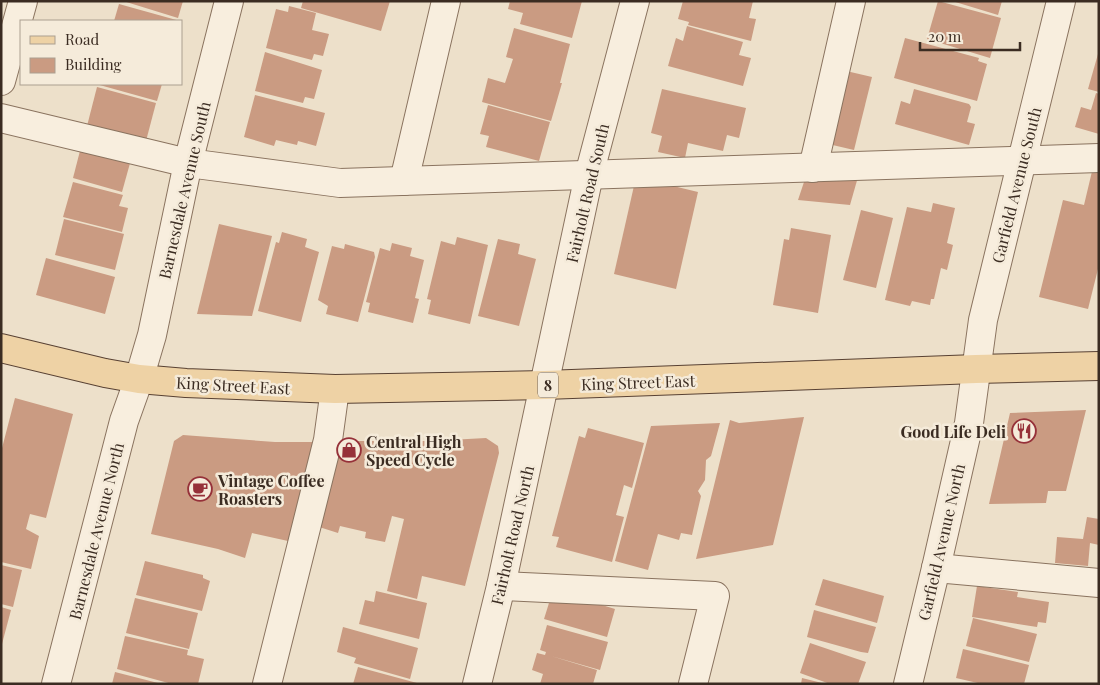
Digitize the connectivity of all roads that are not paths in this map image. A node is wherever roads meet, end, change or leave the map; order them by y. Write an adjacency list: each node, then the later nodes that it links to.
1 (23, 1): 7 (street)
2 (229, 1): 11 (street, Barnesdale Avenue South)
3 (446, 1): 14 (street)
4 (635, 1): 13 (street, Fairholt Road South)
5 (851, 1): 12 (street)
6 (1061, 1): 10 (street, Garfield Avenue South)
7 (1, 81)
8 (1, 118): 11 (street)
9 (1099, 158): 10 (street)
10 (1022, 161): 12 (street); 17 (street, Garfield Avenue South)
11 (188, 163): 14 (street); 18 (street, Barnesdale Avenue South)
12 (813, 168): 13 (street)
13 (589, 175): 14 (street); 19 (street, Fairholt Road South)
14 (404, 181)
15 (1, 348): 18 (main road, King Street East / 8)
16 (1099, 366): 17 (main road, King Street East / 8)
17 (976, 369): 19 (main road, King Street East / 8); 21 (street, Garfield Avenue North)
18 (139, 378): 20 (main road, King Street East / 8); 24 (street, Barnesdale Avenue North)
19 (545, 385): 20 (main road, King Street East / 8); 23 (street, Fairholt Road North)
20 (335, 389): 25 (street)
21 (936, 568): 22 (street); 28 (street, Garfield Avenue North)
22 (1099, 583)
23 (501, 586): 26 (street, Fairholt Road North); 27 (street)
24 (56, 684)
25 (266, 684)
26 (477, 684)
27 (693, 684)
28 (908, 684)

